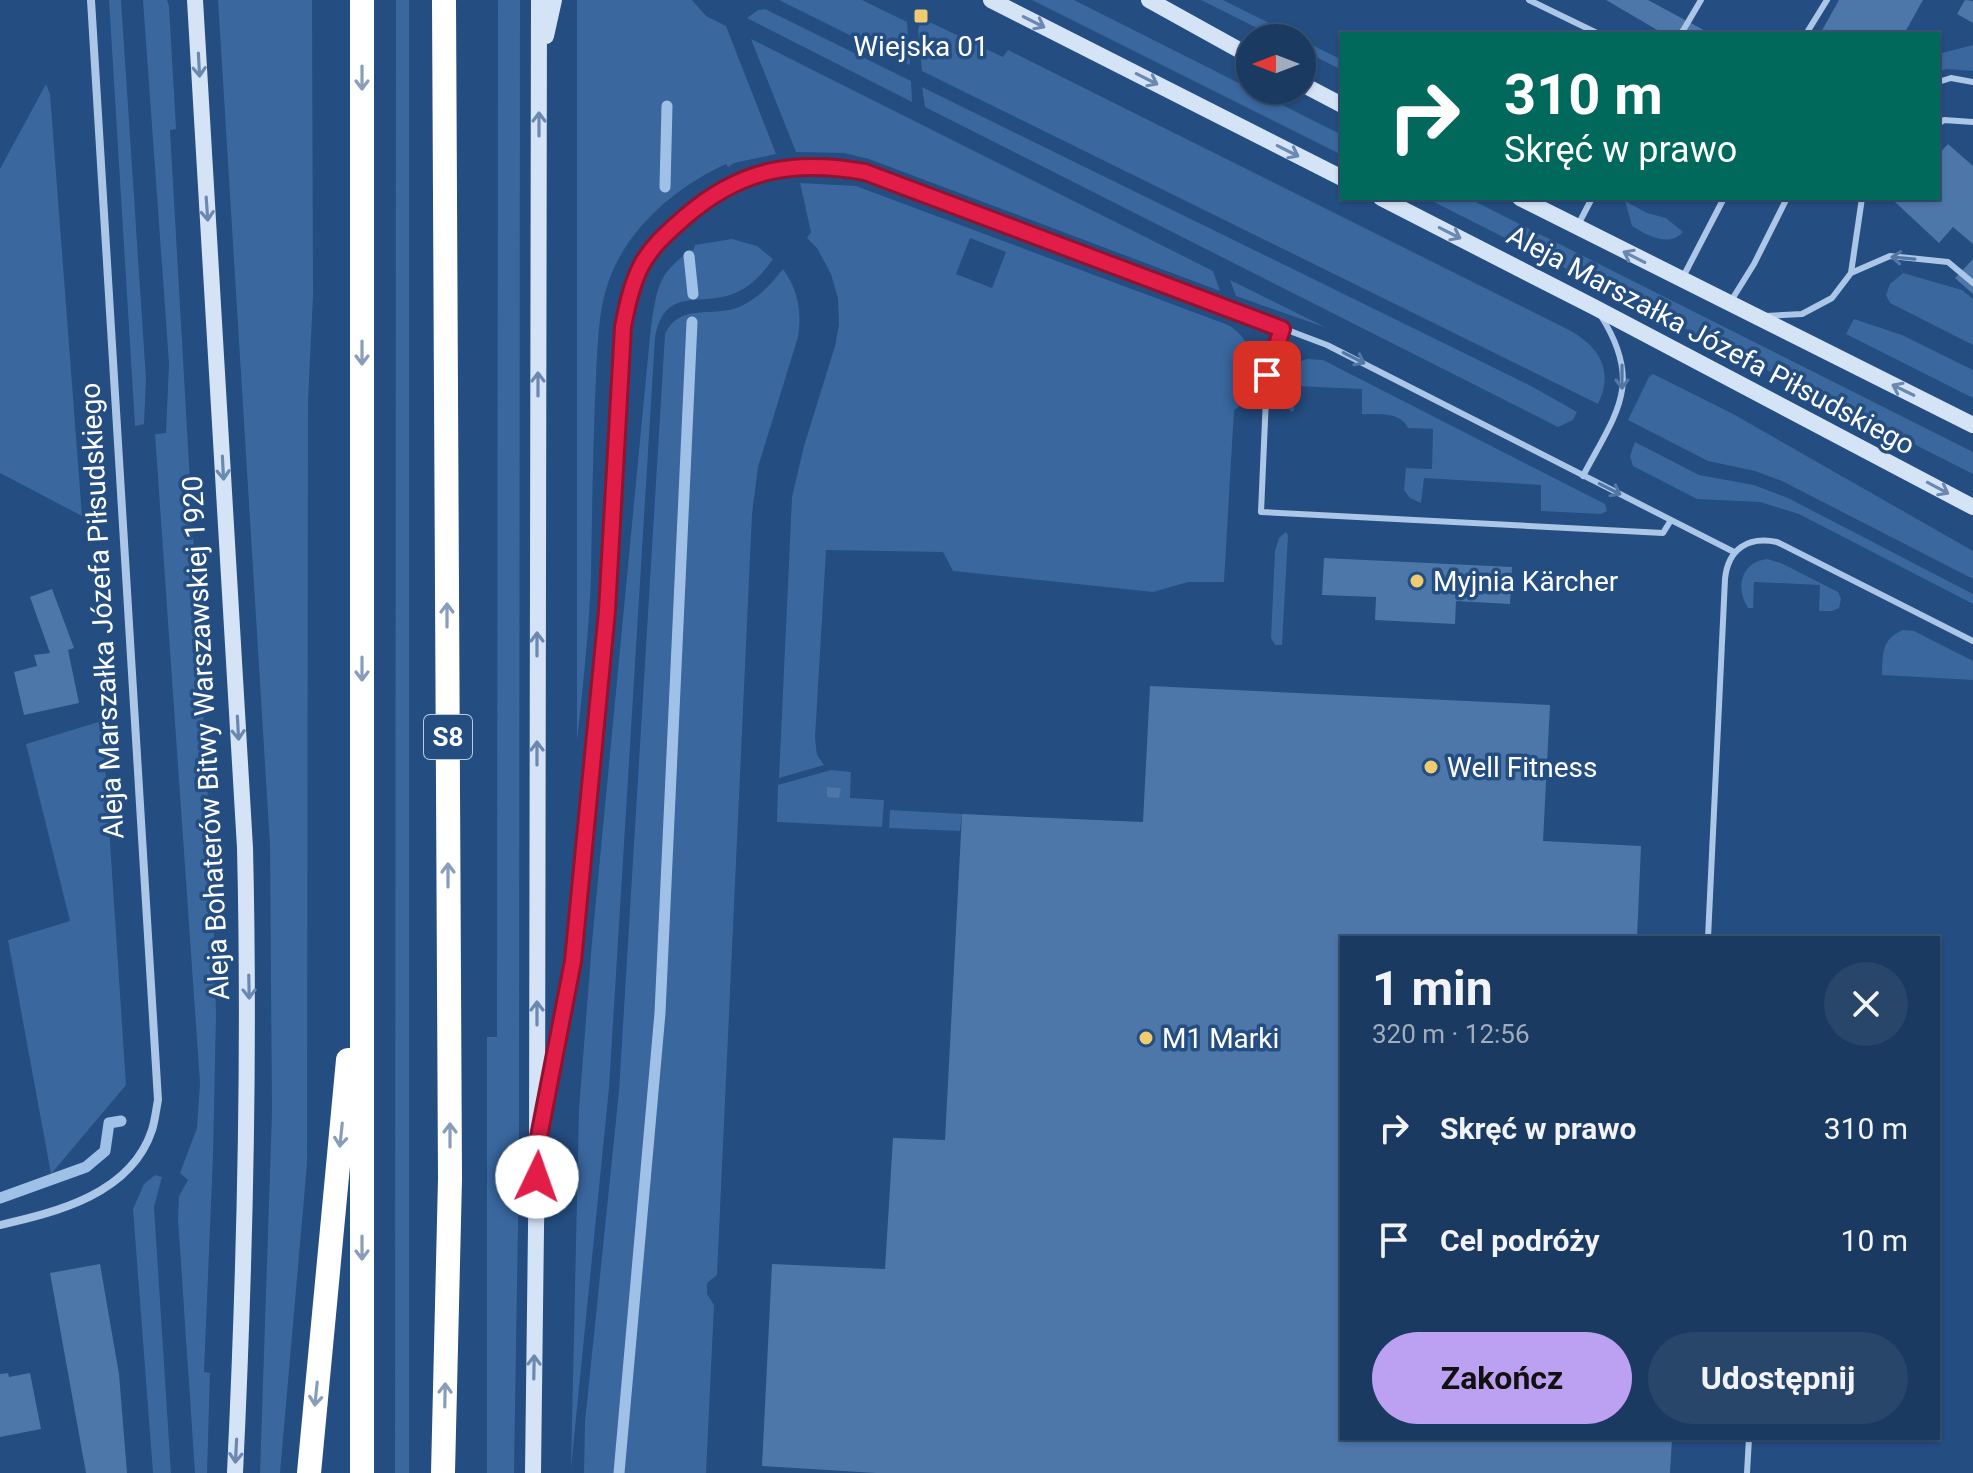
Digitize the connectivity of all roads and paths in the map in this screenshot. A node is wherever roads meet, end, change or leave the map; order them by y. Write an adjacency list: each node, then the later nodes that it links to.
1 (91, 0): 47 (street, Aleja Marszałka Józefa Piłsudskiego)
2 (195, 0): 49 (main road, Aleja Bohaterów Bitwy Warszawskiej 1920, one-way to 49)
3 (362, 0): 44 (highway, one-way to 44)
4 (444, 0): 52 (highway, S8, one-way to 4)
5 (539, 0): 16 (main road)
6 (554, 0): 16 (main road)
7 (991, 0): 23 (main road, one-way to 23)
8 (1149, 0): 15 (main road)
9 (1529, 0): 12 (lane)
10 (1701, 0): 13 (lane)
11 (1827, 0): 14 (lane)
12 (1595, 32)
13 (1682, 32)
14 (1807, 32)
15 (1236, 48)
16 (539, 65): 46 (main road, one-way to 16)
17 (1940, 81): 18 (lane)
18 (1973, 82)
19 (1316, 91): 20 (main road)
20 (1340, 104)
21 (1973, 122): 22 (lane)
22 (1940, 123)
23 (1340, 177)
24 (1385, 200): 35 (main road, Aleja Marszałka Józefa Piłsudskiego, one-way to 35)
25 (1524, 200): 30 (main road, Aleja Marszałka Józefa Piłsudskiego)
26 (1591, 200): 30 (lane)
27 (1723, 200): 32 (lane)
28 (1786, 200): 34 (lane)
29 (1862, 200): 31 (lane)
30 (1577, 228): 32 (main road, Aleja Marszałka Józefa Piłsudskiego, one-way to 30)
31 (1851, 273): 33 (lane, one-way to 31); 36 (lane)
32 (1681, 280): 34 (main road, Aleja Marszałka Józefa Piłsudskiego)
33 (1973, 283)
34 (1729, 304): 36 (main road, Aleja Marszałka Józefa Piłsudskiego)
35 (1594, 307): 39 (lane, one-way to 39); 40 (main road, Aleja Marszałka Józefa Piłsudskiego, one-way to 40)
36 (1754, 317): 38 (main road, Aleja Marszałka Józefa Piłsudskiego, one-way to 36)
37 (1282, 329): 39 (lane, one-way to 39); 41 (lane); 46 (lane)
38 (1973, 425)
39 (1583, 476): 41 (lane, one-way to 41)
40 (1973, 507)
41 (1671, 520): 42 (lane)
42 (1734, 552): 43 (lane); 45 (lane)
43 (1973, 641)
44 (362, 918): 50 (highway, one-way to 50); 51 (highway, one-way to 51)
45 (1708, 936)
46 (537, 1147): 53 (main road, one-way to 46)
47 (0, 1225)
48 (1749, 1440): 54 (lane)
49 (235, 1473)
50 (309, 1473)
51 (362, 1473)
52 (443, 1473)
53 (533, 1473)
54 (1747, 1473)

